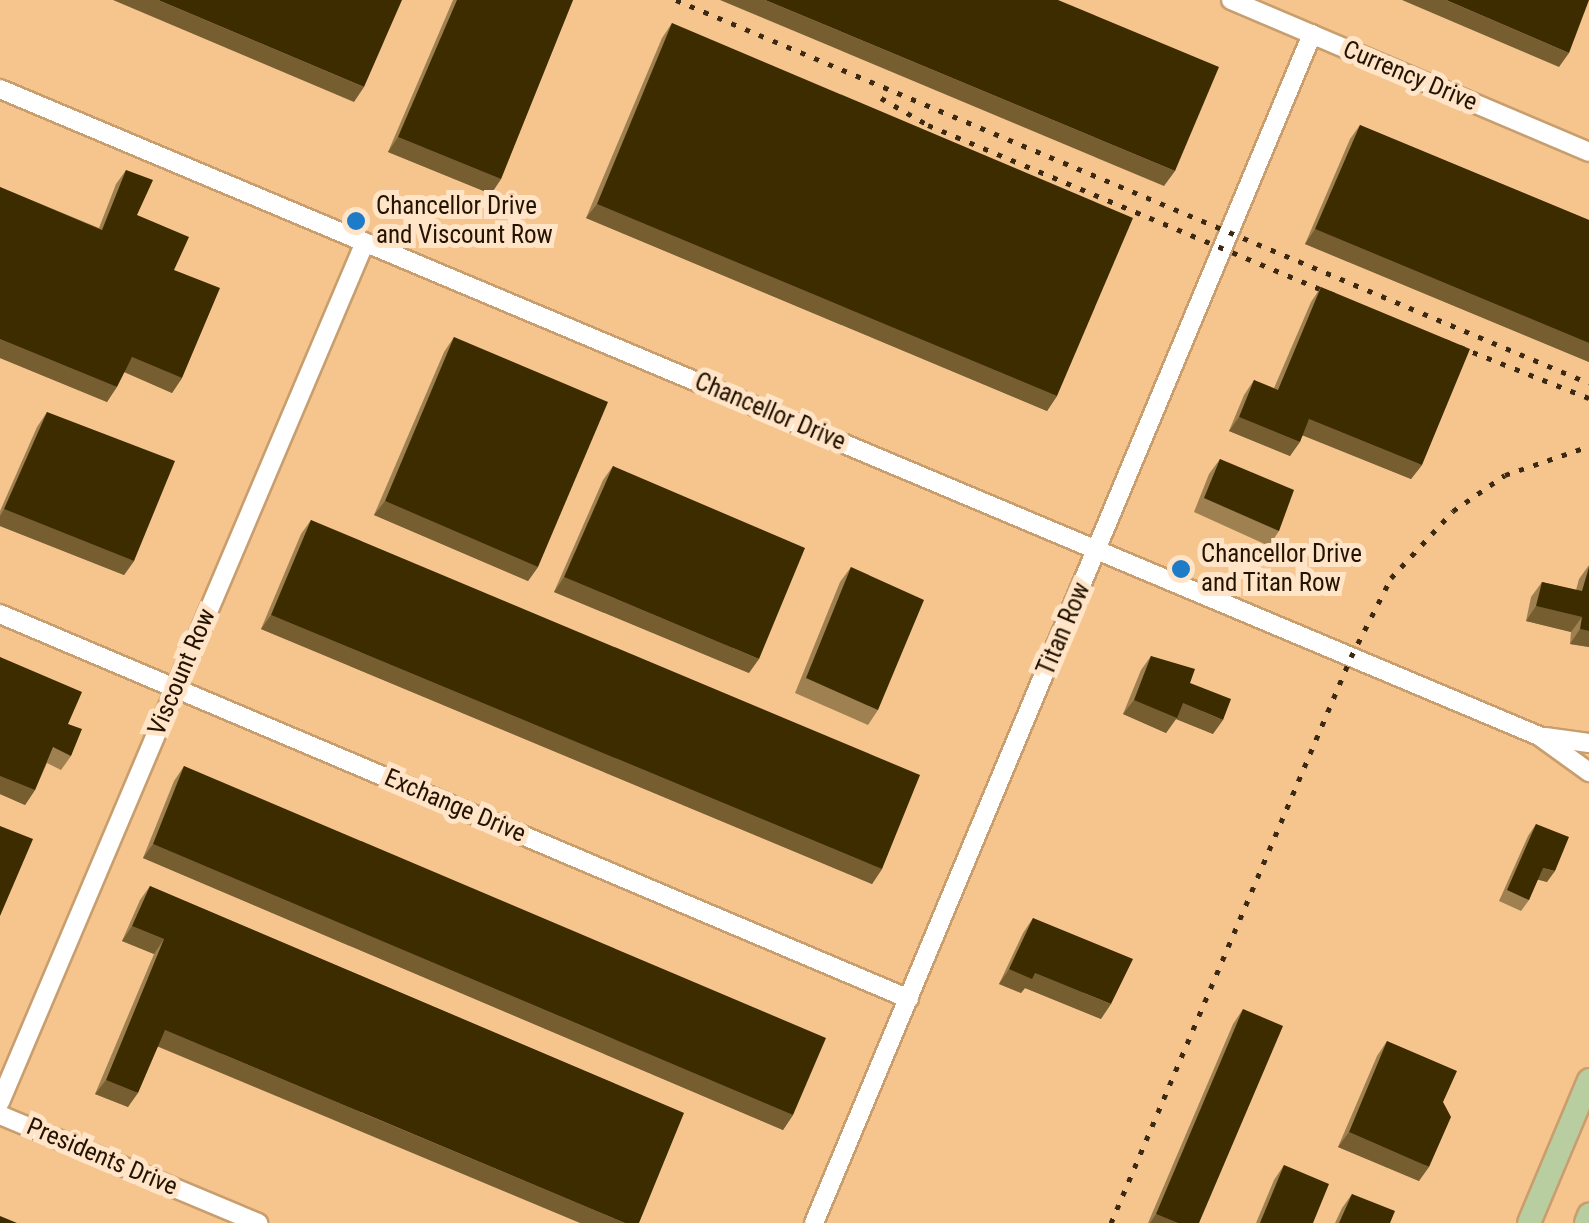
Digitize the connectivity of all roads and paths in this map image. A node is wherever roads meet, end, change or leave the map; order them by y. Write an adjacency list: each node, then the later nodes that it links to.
1 (1231, 0): 2 (street, Currency Drive)
2 (1312, 34): 4 (street, Currency Drive); 6 (street, Titan Row)
3 (0, 89): 5 (street, Chancellor Drive)
4 (1589, 152)
5 (365, 242): 6 (street, Chancellor Drive); 8 (street, Viscount Row)
6 (1098, 549): 9 (street, Chancellor Drive); 12 (street, Titan Row)
7 (0, 614): 8 (street, Exchange Drive)
8 (176, 687): 12 (street, Exchange Drive); 14 (street, Viscount Row)
9 (1539, 736): 10 (street, Chancellor Drive); 11 (street, Chancellor Drive)
10 (1589, 743)
11 (1589, 772)
12 (909, 998): 18 (street, Titan Row)
13 (1589, 1080): 19 (main road)
14 (0, 1102)
15 (0, 1115): 17 (street, Presidents Drive)
16 (1589, 1215): 20 (main road)
17 (258, 1223)
18 (814, 1223)
19 (1529, 1223)
20 (1586, 1223)

